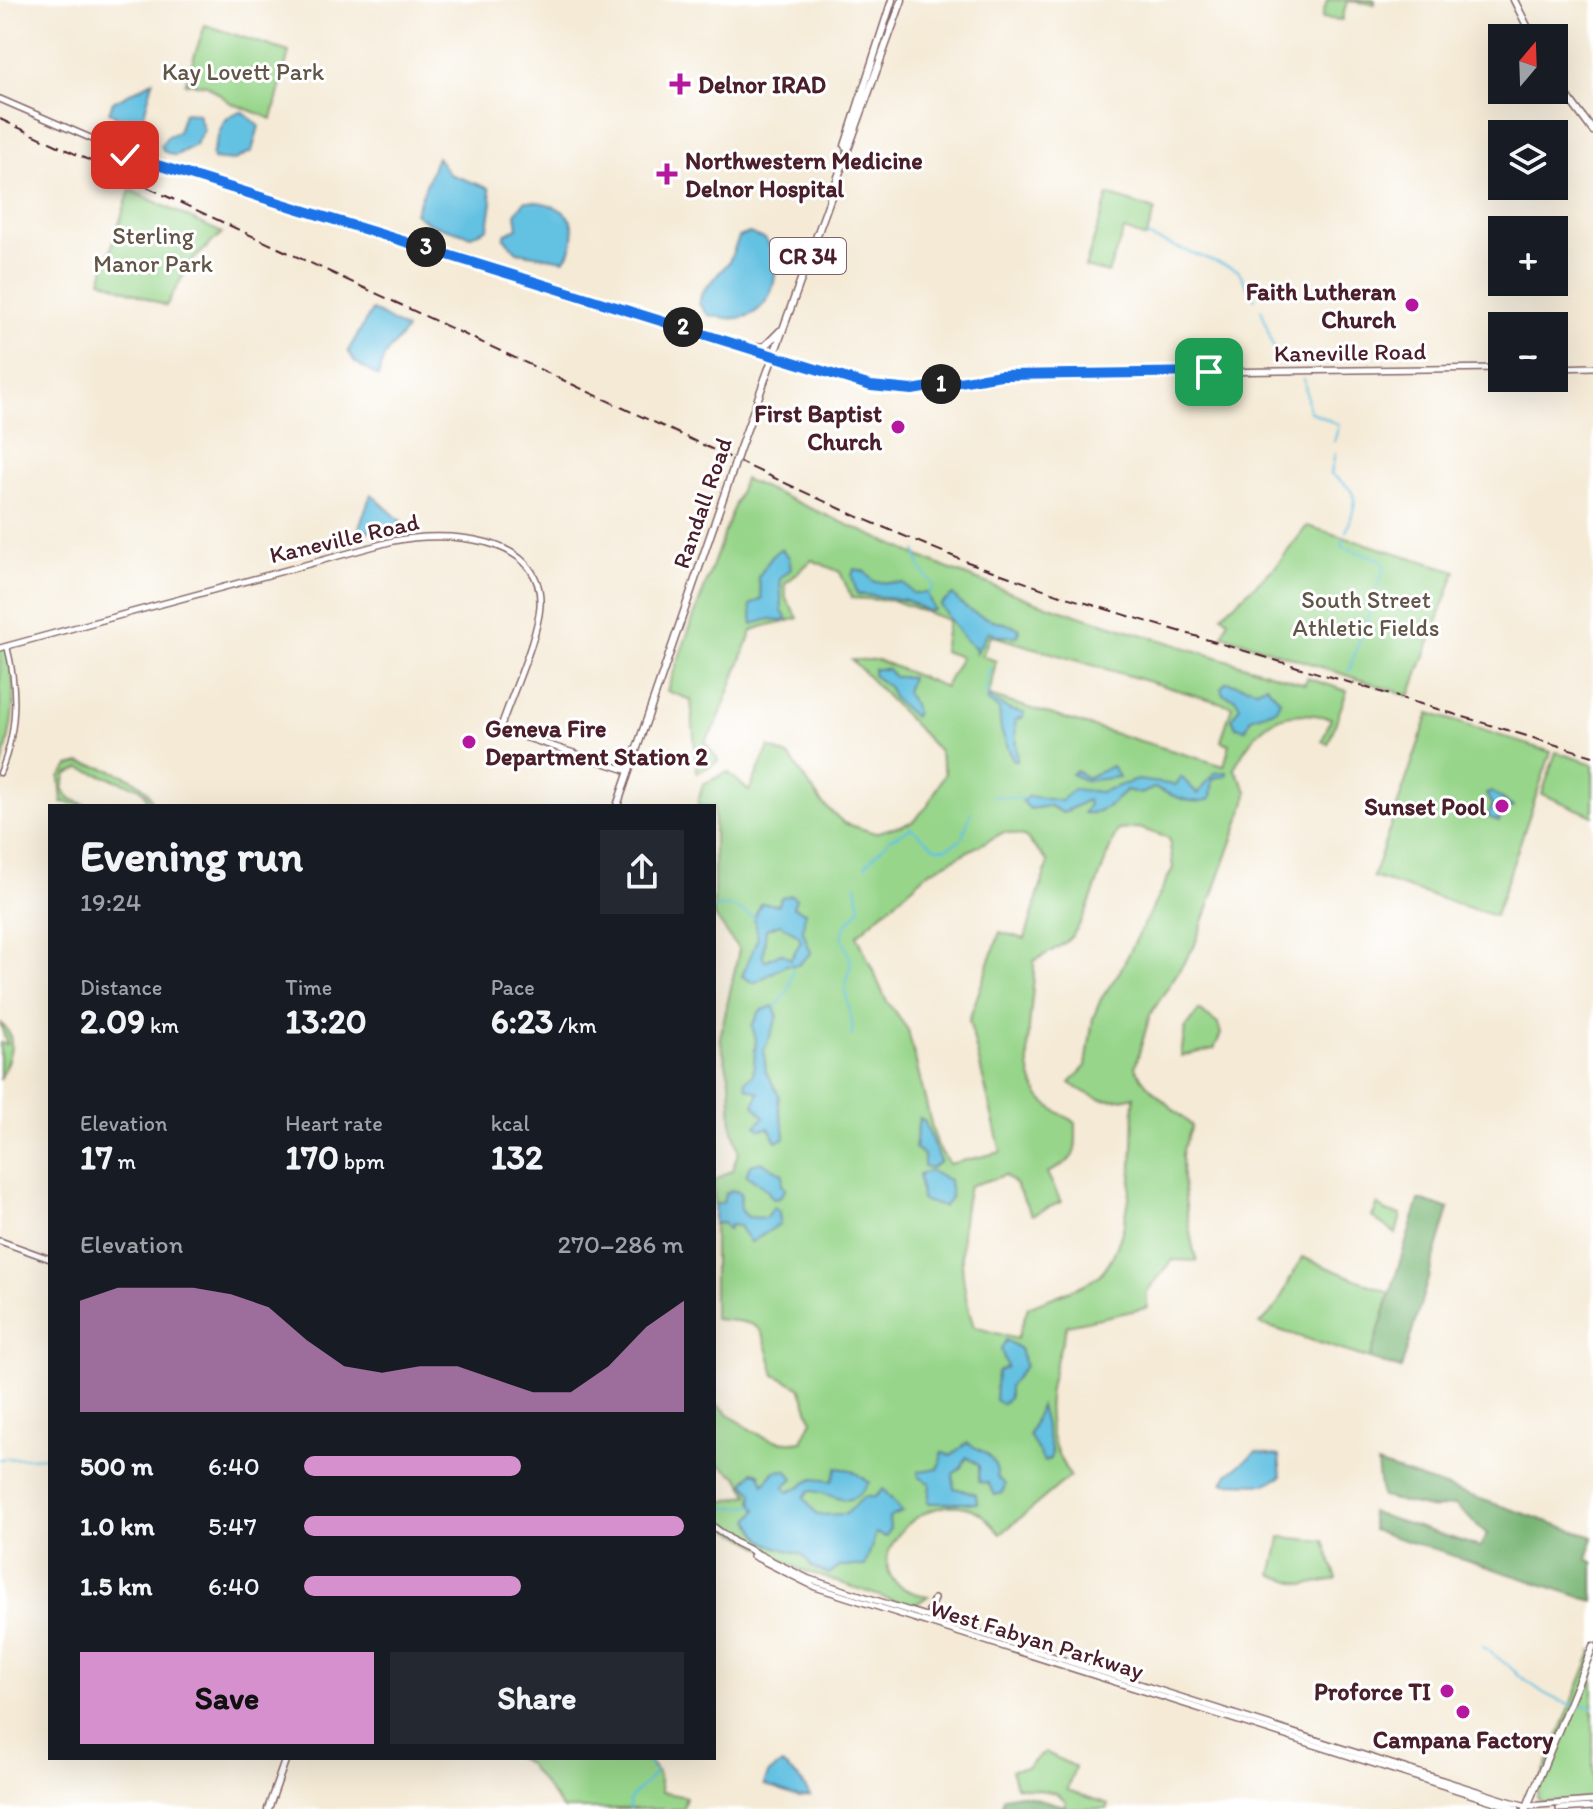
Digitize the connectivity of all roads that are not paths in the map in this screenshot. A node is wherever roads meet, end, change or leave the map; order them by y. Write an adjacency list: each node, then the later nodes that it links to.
1 (892, 0): 8 (main road, Randall Road / CR 34)
2 (902, 0): 8 (main road, Randall Road / CR 34)
3 (1514, 0): 4 (main road)
4 (1526, 24)
5 (1568, 97): 7 (main road)
6 (0, 99): 10 (main road, Kaneville Road)
7 (1593, 131)
8 (843, 157): 9 (main road, Randall Road / CR 34)
9 (782, 328): 10 (main road); 11 (main road, Randall Road / CR 34)
10 (752, 348): 11 (main road, Kaneville Road)
11 (773, 355): 13 (main road, Kaneville Road); 16 (main road, Randall Road / CR 34, bridge)
12 (1593, 367): 14 (main road)
13 (1488, 368)
14 (1568, 368)
15 (4, 647): 16 (main road, Kaneville Road); 17 (street)
16 (629, 771): 18 (main road, CR 34)
17 (0, 773)
18 (618, 804)
19 (0, 1241): 20 (main road)
20 (48, 1258)
21 (716, 1528): 22 (main road, West Fabyan Parkway)
22 (736, 1543): 24 (main road, West Fabyan Parkway); 26 (main road, West Fabyan Parkway)
23 (934, 1599): 24 (main road)
24 (936, 1619): 26 (main road, West Fabyan Parkway)
25 (1593, 1646): 29 (main road)
26 (1335, 1749): 29 (main road); 31 (main road)
27 (285, 1760): 30 (main road)
28 (1593, 1804): 29 (main road); 32 (main road)
29 (1527, 1808)
30 (268, 1809)
31 (1517, 1809)
32 (1559, 1809)

